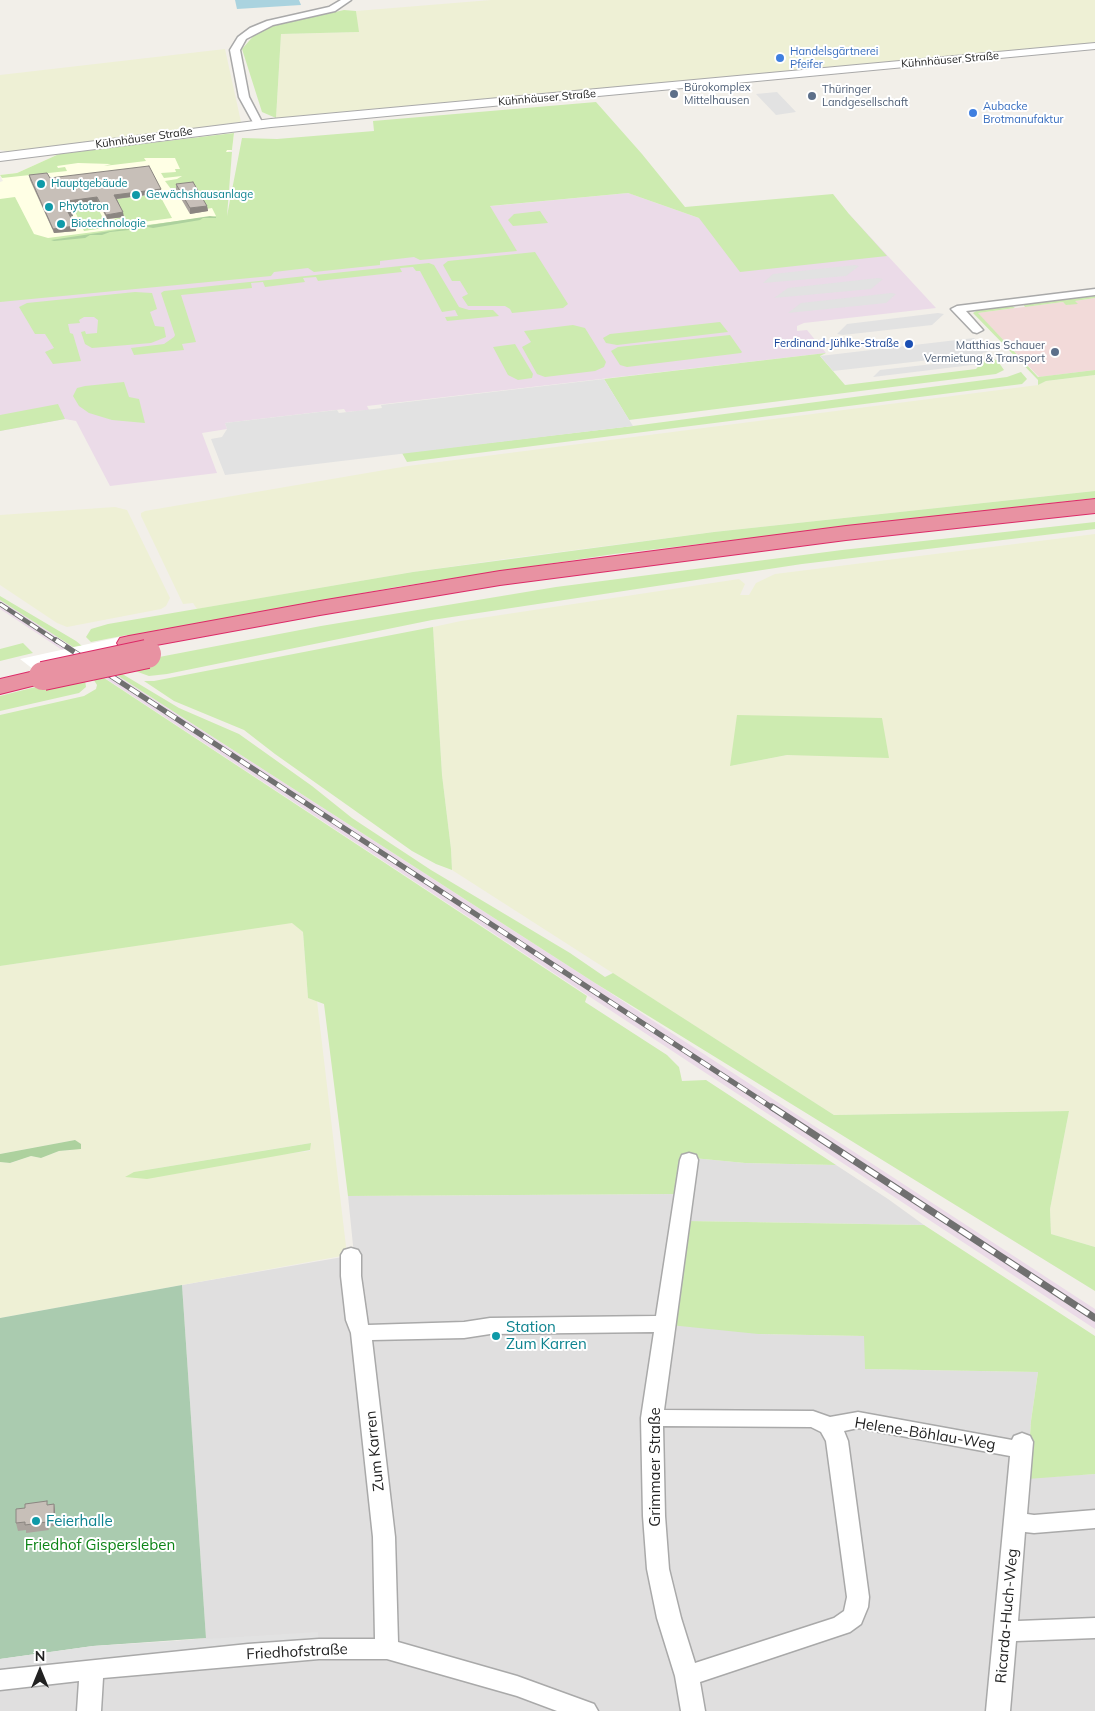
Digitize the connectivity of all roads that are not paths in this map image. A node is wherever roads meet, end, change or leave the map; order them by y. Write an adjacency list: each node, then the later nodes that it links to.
1 (347, 0): 3 (street)
2 (1095, 46): 3 (street, Kühnhäuser Straße)
3 (258, 124): 4 (street, Kühnhäuser Straße)
4 (0, 157)
5 (1095, 292): 6 (street)
6 (977, 330)
7 (1095, 506): 9 (highway)
8 (1095, 516): 9 (highway)
9 (138, 648): 10 (highway, bridge)
10 (35, 671): 11 (highway); 12 (highway)
11 (0, 672)
12 (0, 687)
13 (689, 1160): 15 (street, Grimmaer Straße)
14 (351, 1255): 16 (street, Zum Karren)
15 (665, 1324): 16 (street); 17 (street, Grimmaer Straße)
16 (361, 1333): 24 (street, Zum Karren)
17 (652, 1418): 18 (street); 26 (street, Grimmaer Straße)
18 (829, 1426): 19 (street, Helene-Böhlau-Weg); 26 (street)
19 (1022, 1446): 21 (street, Ricarda-Huch-Weg)
20 (1095, 1519): 21 (street)
21 (1015, 1521): 23 (street, Ricarda-Huch-Weg)
22 (1095, 1628): 23 (street)
23 (1006, 1632): 31 (street, Ricarda-Huch-Weg)
24 (387, 1649): 25 (street, Friedhofstraße); 29 (street, Friedhofstraße)
25 (92, 1669): 27 (street, Friedhofstraße); 28 (street)
26 (687, 1676): 30 (street, Grimmaer Straße)
27 (0, 1680)
28 (89, 1711)
29 (586, 1711)
30 (693, 1711)
31 (998, 1711)

